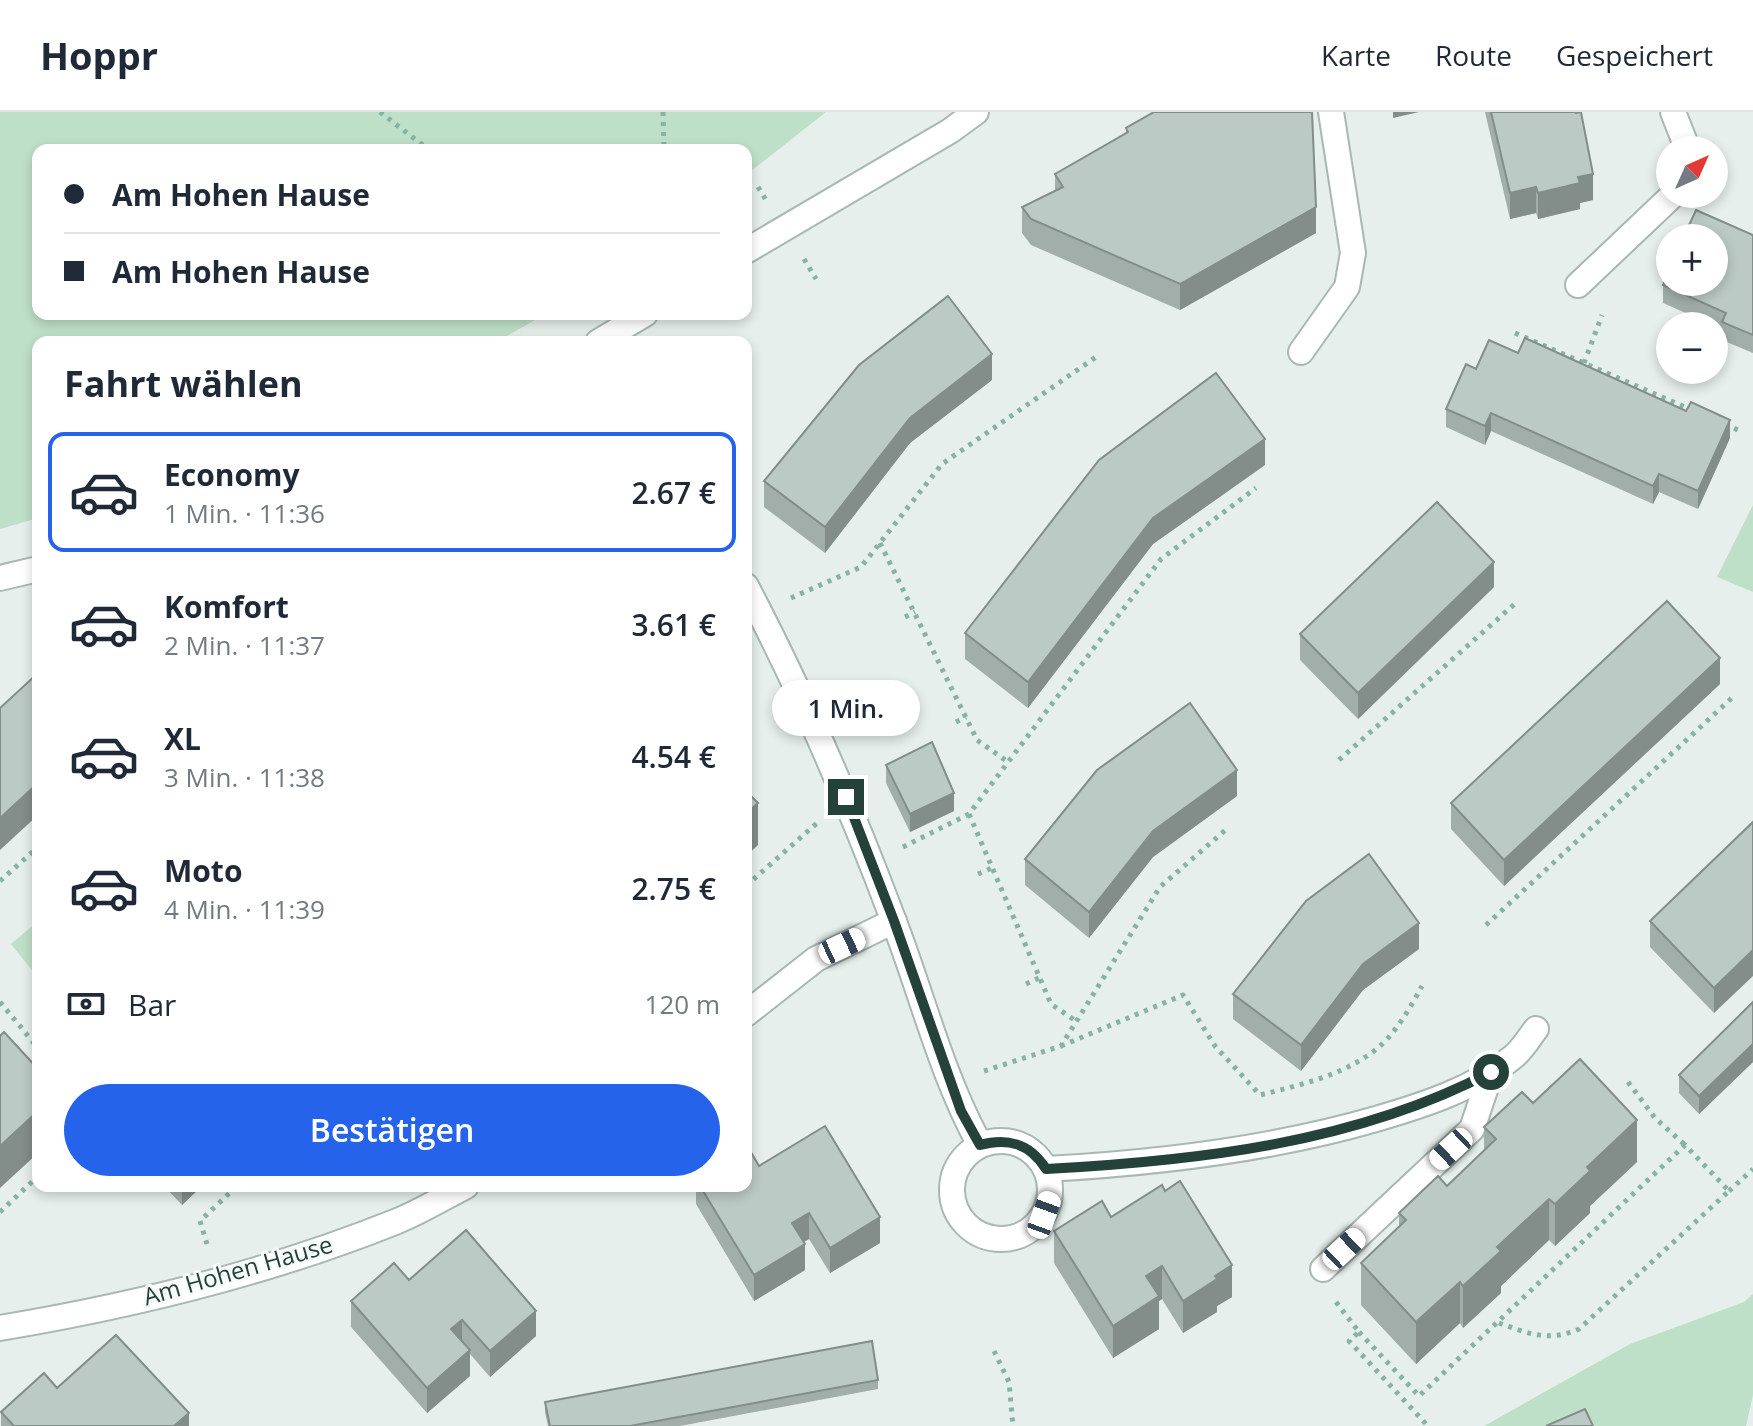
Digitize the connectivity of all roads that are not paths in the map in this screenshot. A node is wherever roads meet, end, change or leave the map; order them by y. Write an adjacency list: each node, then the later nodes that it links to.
1 (976, 112): 6 (street)
2 (1331, 112): 10 (street)
3 (1673, 112): 4 (street)
4 (1682, 136)
5 (1659, 208): 7 (street)
6 (752, 248)
7 (1578, 285)
8 (636, 320): 9 (street)
9 (614, 336)
10 (1301, 352)
11 (32, 570): 12 (street)
12 (0, 578)
13 (752, 598): 14 (street)
14 (894, 921): 15 (street); 18 (street)
15 (752, 1009)
16 (1536, 1029): 17 (street)
17 (1491, 1072): 19 (street); 21 (street)
18 (980, 1145): 19 (street); 19 (street)
19 (1046, 1169)
20 (454, 1192): 22 (street, Am Hohen Hause)
21 (1323, 1269)
22 (0, 1328)

